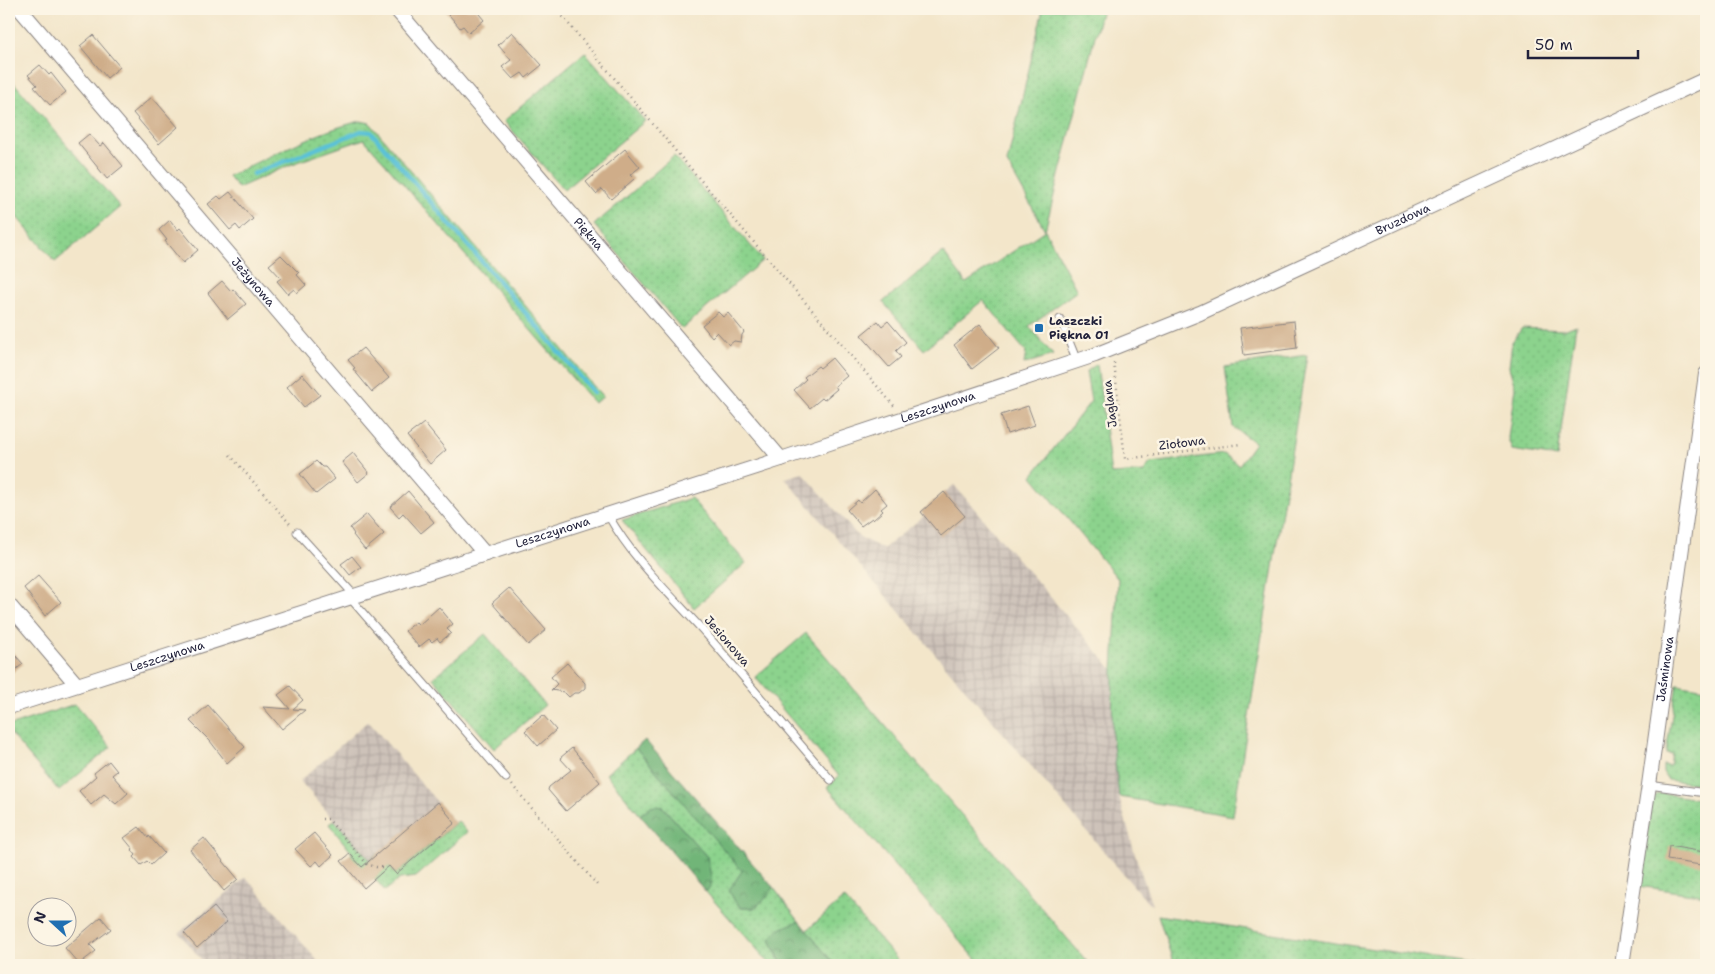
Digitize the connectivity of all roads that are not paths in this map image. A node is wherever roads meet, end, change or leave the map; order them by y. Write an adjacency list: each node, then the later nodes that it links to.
1 (20, 9): 11 (street, Jeżynowa)
2 (396, 9): 8 (street, Piękna)
3 (1706, 80): 5 (street, Bruzdowa)
4 (1060, 319): 6 (lane)
5 (1095, 355): 6 (street, Leszczynowa)
6 (1077, 361): 8 (street, Leszczynowa)
7 (1706, 374): 18 (street, Jaśminowa)
8 (781, 459): 9 (street, Leszczynowa)
9 (608, 515): 11 (street, Leszczynowa); 17 (lane, Jesionowa)
10 (296, 532): 12 (lane)
11 (485, 554): 12 (street, Leszczynowa)
12 (353, 597): 14 (street, Leszczynowa); 16 (lane)
13 (9, 605): 14 (street)
14 (77, 685): 15 (street, Leszczynowa)
15 (9, 707)
16 (506, 778)
17 (831, 780)
18 (1649, 785): 19 (lane); 20 (street, Jaśminowa)
19 (1706, 793)
20 (1622, 965)

